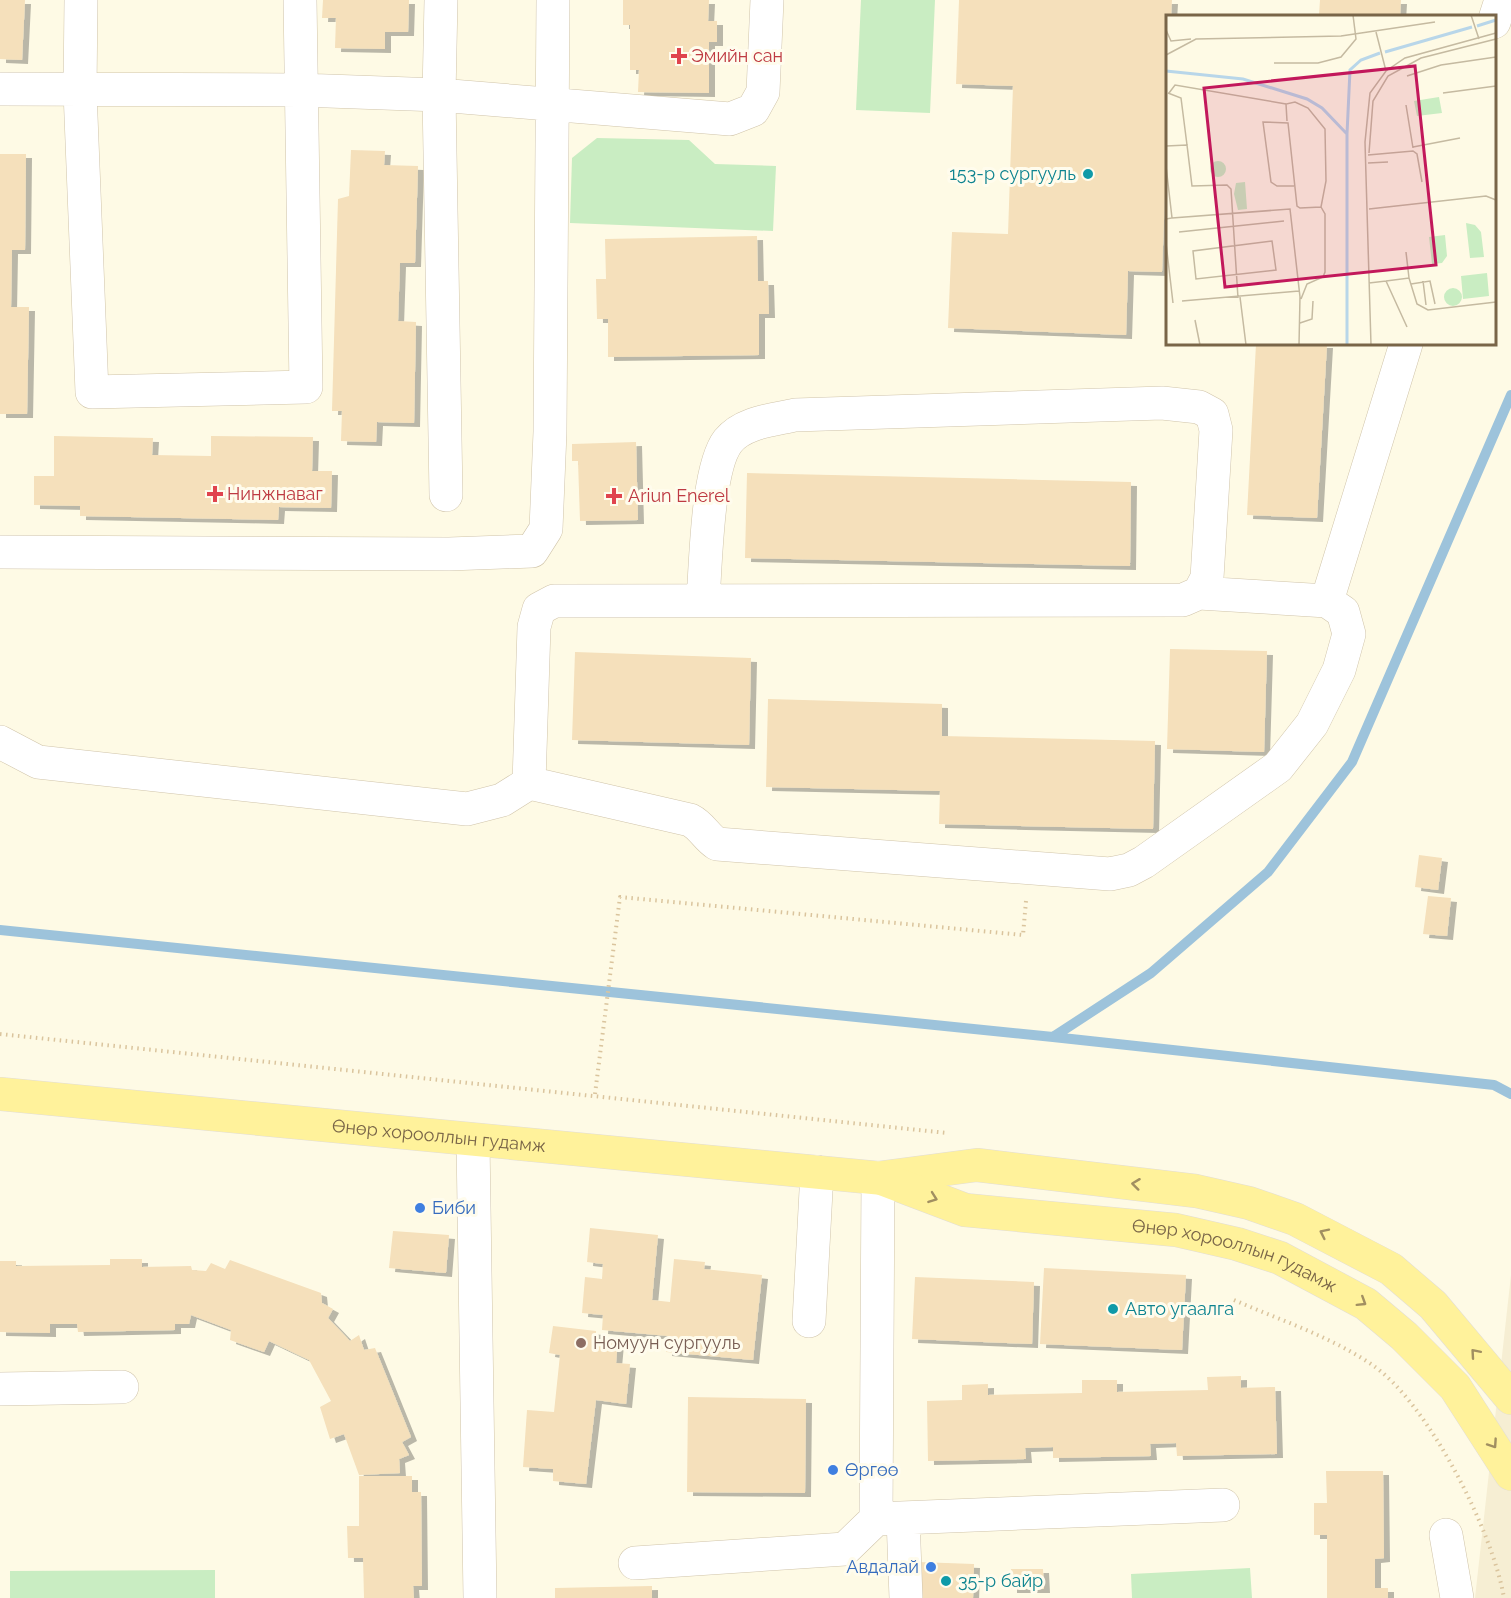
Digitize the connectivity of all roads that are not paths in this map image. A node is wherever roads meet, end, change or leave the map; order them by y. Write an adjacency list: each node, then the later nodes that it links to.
1 (81, 0): 10 (street)
2 (300, 0): 9 (street)
3 (441, 0): 11 (street)
4 (553, 0): 12 (street)
5 (767, 0): 12 (street)
6 (1501, 0): 7 (street)
7 (1496, 16)
8 (0, 89): 10 (street)
9 (300, 90): 10 (street); 10 (street); 11 (street)
10 (80, 91)
11 (439, 95): 12 (street); 14 (street)
12 (551, 104): 15 (street)
13 (1406, 345): 18 (street)
14 (446, 495)
15 (0, 552)
16 (1199, 593): 17 (street); 17 (street); 18 (street)
17 (703, 599): 20 (street)
18 (1327, 601): 20 (street)
19 (0, 742): 20 (street)
20 (529, 783)
21 (0, 1094): 22 (main road, Өнөр хорооллын гудамж)
22 (473, 1141): 23 (main road, Өнөр хорооллын гудамж); 34 (street)
23 (817, 1172): 24 (main road, Өнөр хорооллын гудамж); 25 (street)
24 (878, 1178): 26 (main road, Өнөр хорооллын гудамж, one-way to 24); 29 (main road, Өнөр хорооллын гудамж, one-way to 29); 31 (street)
25 (809, 1321)
26 (1506, 1384)
27 (122, 1388): 28 (street)
28 (0, 1389)
29 (1511, 1474)
30 (1223, 1505): 31 (street)
31 (889, 1519): 33 (street); 35 (street)
32 (1446, 1535): 36 (street)
33 (635, 1563)
34 (480, 1598)
35 (906, 1598)
36 (1457, 1598)

